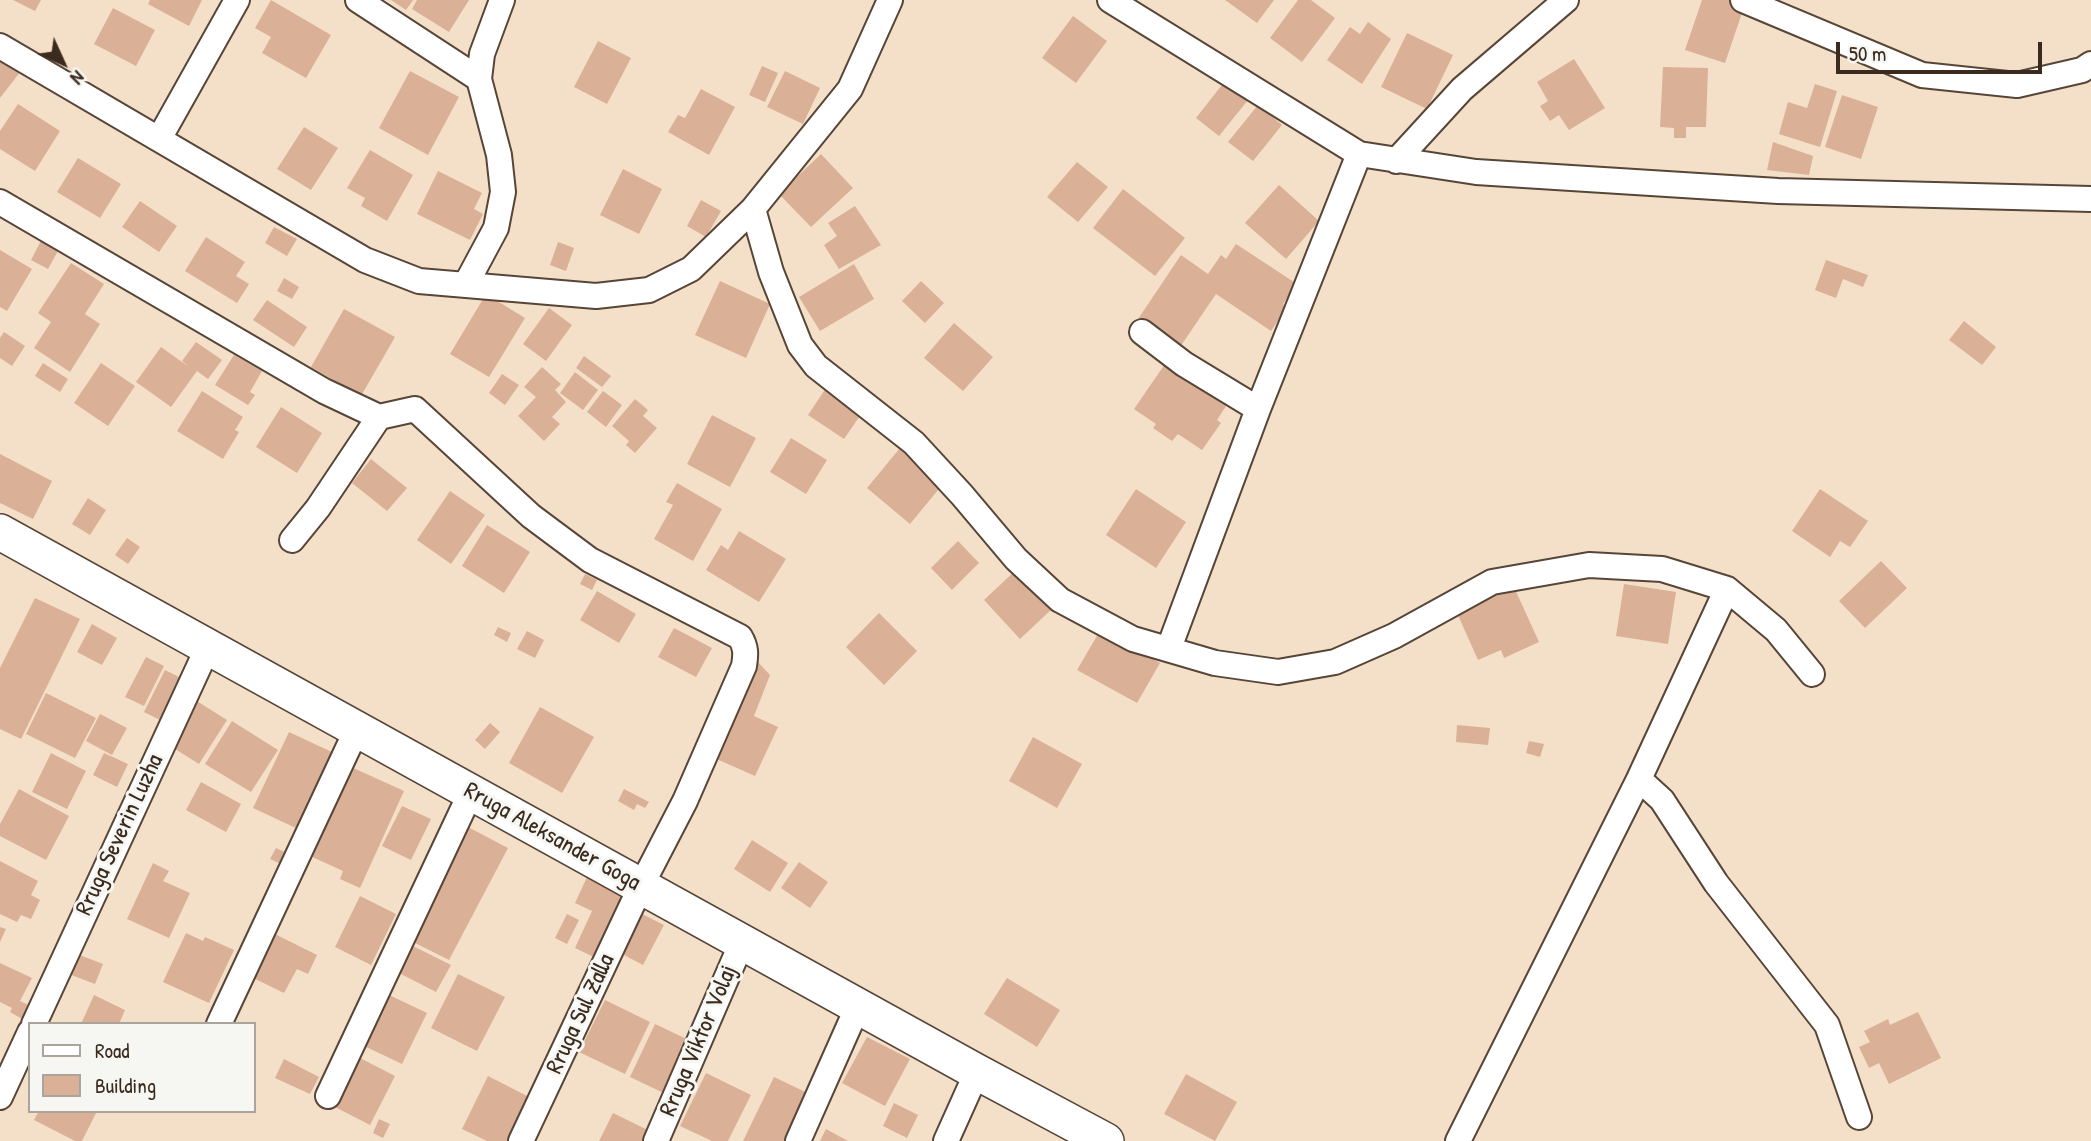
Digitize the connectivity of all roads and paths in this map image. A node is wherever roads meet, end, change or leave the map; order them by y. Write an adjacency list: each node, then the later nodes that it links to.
1 (237, 0): 11 (street)
2 (358, 0): 10 (street)
3 (502, 0): 10 (street)
4 (890, 0): 16 (street)
5 (1110, 0): 12 (street)
6 (1566, 0): 13 (street)
7 (1743, 0): 9 (street)
8 (0, 46): 11 (street)
9 (2091, 64)
10 (479, 79): 17 (street)
11 (159, 139): 17 (street)
12 (1359, 155): 13 (street); 19 (street)
13 (1396, 161): 14 (street)
14 (2091, 199)
15 (0, 202): 20 (street)
16 (753, 209): 17 (street); 25 (street)
17 (466, 284)
18 (1142, 332): 19 (street)
19 (1258, 409): 25 (street)
20 (379, 417): 22 (street); 30 (street, Rruga Sul Zalla)
21 (0, 532): 24 (main road, Rruga Aleksander Goga)
22 (292, 540)
23 (1727, 589): 25 (street); 26 (street); 28 (street)
24 (208, 647): 27 (main road, Rruga Aleksander Goga); 33 (street, Rruga Severin Luzha)
25 (1169, 648)
26 (1812, 674)
27 (356, 729): 29 (main road, Rruga Aleksander Goga); 34 (street)
28 (1639, 779): 39 (street); 40 (street)
29 (471, 792): 30 (main road, Rruga Aleksander Goga); 37 (street)
30 (641, 886): 31 (main road, Rruga Aleksander Goga); 41 (street, Rruga Sul Zalla)
31 (741, 942): 32 (main road, Rruga Aleksander Goga); 42 (street, Rruga Viktor Volaj)
32 (858, 1006): 36 (main road, Rruga Aleksander Goga); 43 (street)
33 (35, 1022)
34 (220, 1022)
35 (28, 1036): 38 (street)
36 (977, 1072): 44 (street); 45 (main road, Rruga Aleksander Goga)
37 (328, 1096)
38 (0, 1097)
39 (1858, 1117)
40 (1459, 1139)
41 (521, 1141)
42 (656, 1141)
43 (797, 1141)
44 (946, 1141)
45 (1106, 1141)

